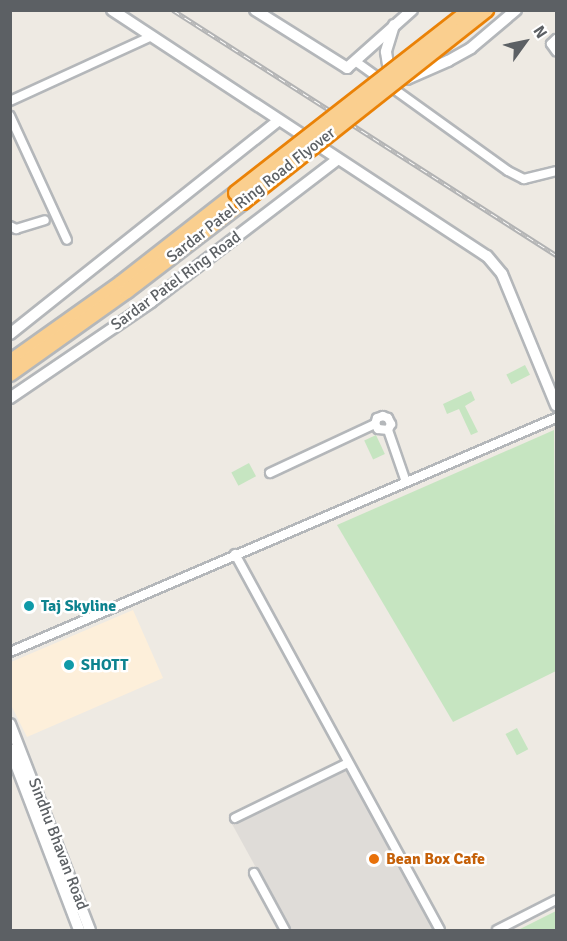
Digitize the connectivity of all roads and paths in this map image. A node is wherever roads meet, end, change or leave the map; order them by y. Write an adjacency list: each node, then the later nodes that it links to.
1 (112, 10): 8 (street)
2 (255, 10): 11 (street)
3 (412, 10): 7 (street)
4 (470, 10): 21 (highway, Sardar Patel Ring Road Flyover, bridge)
5 (486, 10): 22 (highway, Sardar Patel Ring Road Flyover, bridge)
6 (516, 10): 7 (street)
7 (394, 25): 11 (street)
8 (152, 36): 12 (street); 14 (street)
9 (556, 39): 10 (street)
10 (556, 51)
11 (351, 65): 16 (street)
12 (10, 101)
13 (10, 116): 19 (street)
14 (278, 121): 15 (street); 20 (street)
15 (338, 159): 23 (street, Sardar Patel Ring Road); 24 (street)
16 (556, 171)
17 (45, 220): 18 (street)
18 (10, 226)
19 (67, 240)
20 (10, 334)
21 (10, 362)
22 (10, 374)
23 (10, 398)
24 (556, 405)
25 (556, 418): 27 (street)
26 (270, 473): 27 (street)
27 (406, 482): 28 (street)
28 (235, 554): 29 (street); 32 (street)
29 (10, 652)
30 (11, 726): 37 (street, Sindhu Bhavan Road)
31 (10, 749): 36 (street, Sindhu Bhavan Road)
32 (348, 763): 33 (street); 39 (street)
33 (235, 818)
34 (254, 873): 38 (street)
35 (556, 900): 40 (street)
36 (80, 930)
37 (90, 930)
38 (285, 930)
39 (440, 930)
40 (497, 930)

